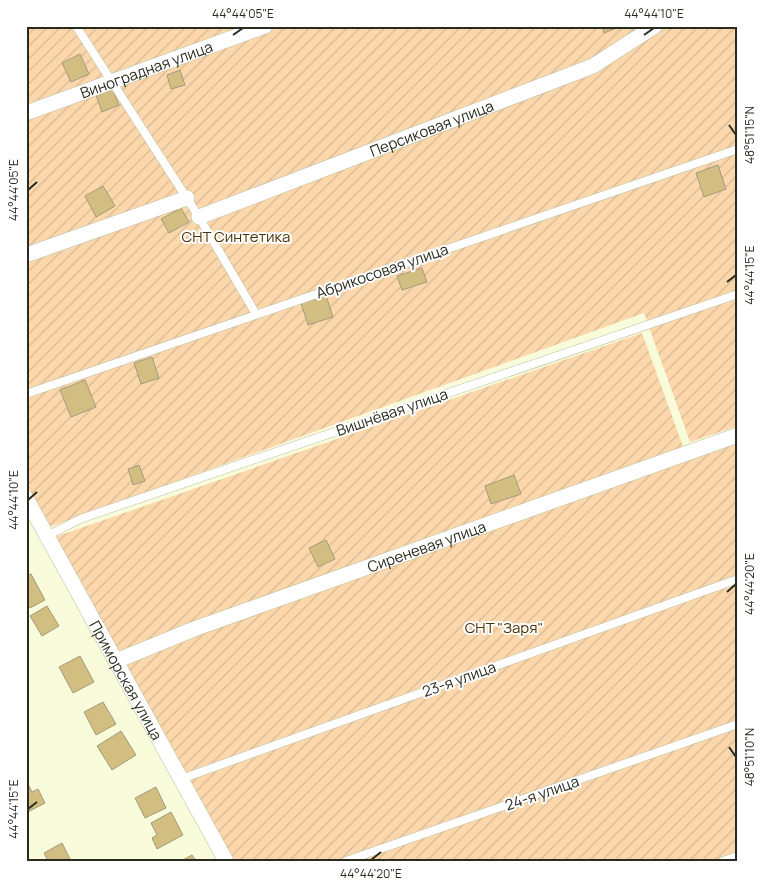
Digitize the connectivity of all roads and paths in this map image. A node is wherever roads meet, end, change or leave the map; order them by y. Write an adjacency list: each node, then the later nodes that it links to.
1 (76, 26): 4 (lane)
2 (265, 26): 4 (street, Виноградная улица)
3 (656, 26): 8 (street, Персиковая улица)
4 (112, 82): 5 (street, Виноградная улица); 7 (lane)
5 (26, 113)
6 (738, 149): 11 (lane, Абрикосовая улица)
7 (187, 198): 8 (lane); 9 (street)
8 (199, 217): 11 (lane)
9 (26, 255)
10 (738, 294): 15 (lane, Вишнёвая улица)
11 (256, 314): 12 (lane, Абрикосовая улица)
12 (26, 394)
13 (738, 435): 17 (street, Сиреневая улица)
14 (26, 498): 15 (street, Приморская улица)
15 (47, 536): 17 (street, Приморская улица)
16 (738, 579): 19 (lane, 23-я улица)
17 (116, 661): 19 (street, Приморская улица)
18 (738, 724): 22 (lane, 24-я улица)
19 (181, 779): 21 (street, Приморская улица)
20 (738, 856): 23 (lane)
21 (226, 861)
22 (346, 861)
23 (723, 861)

